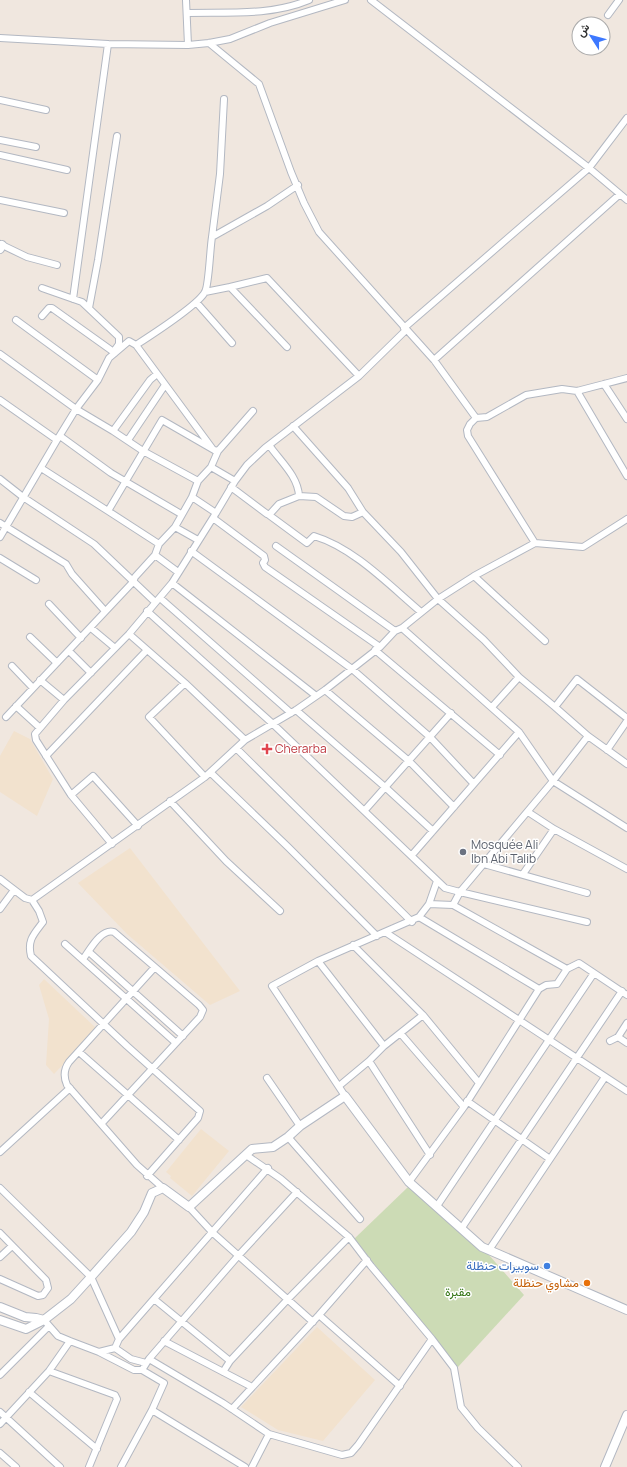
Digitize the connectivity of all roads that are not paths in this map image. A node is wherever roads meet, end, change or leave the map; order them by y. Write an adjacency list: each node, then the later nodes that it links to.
1 (186, 0): 6 (street)
2 (309, 0): 6 (street)
3 (345, 0): 9 (street)
4 (371, 0): 20 (street)
5 (619, 0): 7 (street)
6 (187, 13): 11 (street)
7 (608, 15)
8 (0, 38): 10 (street)
9 (209, 43): 11 (street); 22 (street)
10 (108, 44): 11 (street); 33 (street)
11 (188, 45)
12 (224, 99): 27 (street)
13 (0, 100): 14 (street)
14 (46, 110)
15 (627, 118): 20 (street)
16 (117, 136): 35 (street)
17 (0, 140): 18 (street)
18 (36, 147)
19 (0, 155): 21 (street)
20 (589, 168): 23 (street); 38 (street)
21 (67, 170)
22 (298, 185): 27 (street); 38 (street)
23 (620, 194): 25 (street); 44 (street)
24 (0, 200): 26 (street)
25 (627, 200)
26 (64, 213)
27 (212, 237): 32 (street)
28 (1, 246): 29 (street)
29 (57, 265)
30 (230, 287): 32 (street); 41 (street); 46 (street)
31 (42, 288): 33 (street)
32 (205, 292): 34 (street)
33 (74, 299): 35 (street)
34 (196, 302): 39 (street); 40 (street)
35 (89, 308): 42 (street)
36 (42, 316): 42 (street)
37 (16, 320): 48 (street)
38 (405, 329): 44 (street); 46 (street)
39 (232, 343)
40 (136, 345): 42 (street); 45 (street)
41 (287, 347)
42 (114, 352): 48 (street)
43 (0, 354): 53 (street)
44 (434, 360): 55 (street)
45 (157, 374): 50 (street); 58 (street)
46 (359, 376): 57 (street)
47 (627, 378): 49 (street)
48 (98, 380): 53 (street)
49 (604, 384): 51 (street); 56 (street)
50 (165, 385): 60 (street); 63 (street)
51 (577, 391): 55 (street); 66 (street)
52 (0, 400): 59 (street)
53 (76, 408): 58 (street); 59 (street)
54 (253, 411): 63 (street)
55 (476, 418): 86 (street)
56 (627, 419)
57 (293, 426): 61 (street); 76 (street)
58 (113, 431): 60 (street)
59 (58, 438): 65 (street); 68 (street)
60 (128, 440): 62 (street)
61 (269, 445): 70 (street); 72 (street)
62 (144, 451): 63 (street); 68 (street); 69 (street)
63 (216, 451): 64 (street)
64 (211, 467): 69 (street); 70 (street)
65 (40, 468): 73 (street); 75 (street)
66 (627, 476)
67 (0, 479): 73 (street)
68 (124, 481): 75 (street); 77 (street)
69 (198, 481): 74 (street)
70 (235, 481): 71 (street)
71 (231, 488): 78 (street); 79 (street)
72 (298, 496): 76 (street); 102 (street)
73 (23, 497): 82 (street); 95 (street)
74 (192, 497): 77 (street); 79 (street)
75 (108, 511): 87 (street)
76 (363, 512): 97 (street)
77 (181, 514): 83 (street)
78 (267, 514)
79 (215, 516): 85 (street); 111 (street)
80 (627, 520): 86 (street)
81 (0, 523): 82 (street)
82 (6, 527): 84 (street); 100 (street)
83 (175, 527): 85 (street); 87 (street)
84 (0, 537)
85 (198, 540): 89 (street)
86 (535, 543): 93 (street)
87 (159, 544): 90 (street)
88 (276, 546): 105 (street)
89 (191, 551): 92 (street); 116 (street)
90 (155, 554): 92 (street); 95 (street)
91 (0, 558): 94 (street)
92 (178, 572): 96 (street)
93 (474, 576): 97 (street); 109 (street)
94 (36, 580)
95 (133, 582): 98 (street); 100 (street)
96 (172, 583): 98 (street); 123 (street)
97 (438, 599): 102 (street); 118 (street)
98 (157, 600): 101 (street); 128 (street)
99 (49, 604): 108 (street)
100 (105, 611): 103 (street)
101 (147, 611): 106 (street); 132 (street)
102 (421, 612): 104 (street)
103 (91, 628): 108 (street); 110 (street)
104 (402, 628): 105 (street); 126 (street)
105 (395, 631): 111 (street)
106 (129, 634): 110 (street); 112 (street)
107 (30, 637): 114 (street)
108 (81, 638): 113 (street)
109 (545, 641)
110 (115, 648): 117 (street)
111 (377, 649): 116 (street); 129 (street)
112 (147, 650): 120 (street); 141 (street)
113 (69, 652): 114 (street); 117 (street)
114 (57, 663): 119 (street)
115 (12, 666): 121 (street)
116 (352, 669): 122 (street); 136 (street)
117 (91, 673): 124 (street)
118 (518, 677): 126 (street); 127 (street)
119 (40, 680): 121 (street); 124 (street)
120 (185, 683): 137 (street); 145 (street)
121 (33, 688): 125 (street)
122 (325, 690): 123 (street); 142 (street)
123 (315, 695): 128 (street)
124 (64, 700): 133 (street)
125 (16, 706): 130 (street); 133 (street)
126 (492, 707): 134 (street)
127 (555, 707): 131 (street); 135 (street)
128 (293, 712): 132 (street); 148 (street)
129 (451, 713): 136 (street); 140 (street)
130 (6, 716)
131 (627, 720): 139 (street)
132 (274, 724): 137 (street); 152 (street)
133 (39, 727): 141 (street)
134 (519, 732): 140 (street); 146 (street)
135 (588, 736): 139 (street); 146 (street)
136 (430, 737): 142 (street); 147 (street)
137 (245, 740): 138 (street)
138 (237, 748): 144 (street); 174 (street)
139 (607, 750): 143 (street)
140 (500, 755): 147 (street)
141 (46, 756): 149 (street)
142 (409, 761): 148 (street); 151 (street)
143 (627, 764)
144 (211, 773): 145 (street); 177 (street)
145 (205, 777): 150 (street)
146 (553, 781): 153 (street); 155 (street)
147 (474, 783): 151 (street)
148 (386, 787): 152 (street); 157 (street)
149 (71, 795): 154 (street); 158 (street)
150 (170, 801): 154 (street); 172 (street)
151 (454, 807): 157 (street)
152 (365, 810): 159 (street)
153 (528, 812): 156 (street); 160 (street)
154 (138, 826): 158 (street)
155 (627, 828)
156 (554, 829): 161 (street); 162 (street)
157 (433, 831): 159 (street)
158 (112, 844): 168 (street)
159 (412, 855): 164 (street)
160 (484, 864): 162 (street); 166 (street)
161 (627, 869)
162 (523, 874): 167 (street)
163 (0, 879): 165 (street)
164 (437, 881): 166 (street); 169 (street)
165 (14, 890): 168 (street); 171 (street)
166 (460, 892): 170 (street); 175 (street)
167 (587, 893)
168 (32, 900): 193 (street)
169 (430, 904): 170 (street); 173 (street)
170 (453, 905): 184 (street)
171 (0, 909)
172 (280, 911)
173 (419, 917): 174 (street); 186 (street)
174 (412, 922): 176 (street)
175 (586, 922)
176 (385, 932): 177 (street); 191 (street)
177 (377, 936): 179 (street)
178 (65, 944): 181 (street)
179 (353, 945): 182 (street); 190 (street)
180 (88, 952): 181 (street); 183 (street); 187 (street)
181 (83, 959): 189 (street)
182 (318, 961): 201 (street); 209 (street)
183 (154, 968): 187 (street); 195 (street)
184 (567, 969): 185 (street); 186 (street)
185 (594, 973): 188 (street); 197 (street)
186 (539, 989): 191 (street)
187 (133, 991): 189 (street); 195 (street)
188 (625, 993): 203 (street)
189 (126, 998): 193 (street); 199 (street)
190 (423, 1015): 194 (street); 208 (street)
191 (520, 1019): 197 (street); 208 (street)
192 (627, 1023): 196 (street)
193 (103, 1024): 202 (street); 205 (street)
194 (401, 1034): 201 (street); 214 (street)
195 (183, 1036): 199 (street)
196 (618, 1037): 198 (street); 200 (street)
197 (548, 1039): 203 (street); 215 (street)
198 (610, 1041)
199 (176, 1043): 205 (street)
200 (627, 1043)
201 (384, 1046): 204 (street)
202 (79, 1052): 210 (street); 212 (street)
203 (576, 1058): 206 (street); 219 (street)
204 (369, 1062): 209 (street); 223 (street)
205 (152, 1069): 212 (street); 220 (street)
206 (605, 1077): 211 (street); 224 (street)
207 (267, 1078): 217 (street)
208 (479, 1083): 214 (street)
209 (339, 1086): 213 (street)
210 (70, 1088): 216 (street); 221 (street)
211 (627, 1091)
212 (128, 1095): 216 (street); 220 (street)
213 (346, 1096): 217 (street); 227 (street)
214 (465, 1104): 215 (street); 223 (street)
215 (494, 1120): 219 (street); 231 (street)
216 (102, 1123): 226 (street)
217 (300, 1126): 218 (street)
218 (288, 1137): 222 (street); 233 (street)
219 (522, 1139): 224 (street); 234 (street)
220 (179, 1140): 226 (street)
221 (0, 1152)
222 (246, 1155): 225 (street); 232 (street)
223 (430, 1155): 227 (street)
224 (550, 1159): 239 (street)
225 (268, 1168): 230 (street); 236 (street)
226 (147, 1176): 229 (street)
227 (410, 1182): 231 (street)
228 (0, 1188): 243 (street)
229 (163, 1188): 232 (street); 243 (street)
230 (297, 1192): 237 (street); 240 (street)
231 (436, 1206): 234 (street)
232 (189, 1207): 236 (street)
233 (360, 1219)
234 (461, 1229): 239 (street)
235 (0, 1233): 238 (street)
236 (212, 1233): 240 (street); 245 (street)
237 (349, 1237): 242 (street); 246 (street)
238 (12, 1246): 241 (street); 244 (street)
239 (489, 1250): 248 (street)
240 (238, 1256): 246 (street); 251 (street)
241 (0, 1257)
242 (366, 1260): 249 (street); 255 (street)
243 (91, 1277): 253 (street); 254 (street)
244 (0, 1279)
245 (154, 1299): 251 (street); 254 (street)
246 (288, 1299): 252 (street); 261 (street)
247 (0, 1307): 253 (street)
248 (627, 1310)
249 (319, 1315): 252 (street); 268 (street)
250 (0, 1320): 253 (street)
251 (182, 1321): 257 (street); 261 (street)
252 (313, 1322): 269 (street)
253 (47, 1323): 256 (street); 263 (street)
254 (119, 1339): 258 (street)
255 (432, 1339): 268 (street); 287 (street)
256 (70, 1341): 259 (street); 265 (street)
257 (164, 1342): 260 (street); 266 (street)
258 (115, 1348): 259 (street); 260 (street)
259 (99, 1352): 264 (street)
260 (147, 1361): 264 (street); 271 (street)
261 (230, 1361): 266 (street)
262 (0, 1364): 263 (street)
263 (6, 1368): 267 (street)
264 (142, 1370): 272 (street)
265 (49, 1371): 270 (street); 278 (street)
266 (223, 1372): 269 (street)
267 (0, 1376)
268 (400, 1386): 277 (street)
269 (252, 1387): 271 (street)
270 (29, 1392): 275 (street); 278 (street)
271 (232, 1409): 277 (street)
272 (152, 1410): 284 (street); 285 (street)
273 (0, 1412): 275 (street)
274 (627, 1415): 288 (street)
275 (6, 1417): 276 (street); 282 (street)
276 (0, 1424)
277 (269, 1434): 280 (street)
278 (97, 1449): 283 (street)
279 (0, 1453): 281 (street)
280 (253, 1465): 286 (street)
281 (16, 1467)
282 (60, 1467)
283 (89, 1467)
284 (121, 1467)
285 (245, 1467)
286 (262, 1467)
287 (518, 1467)
288 (607, 1467)

